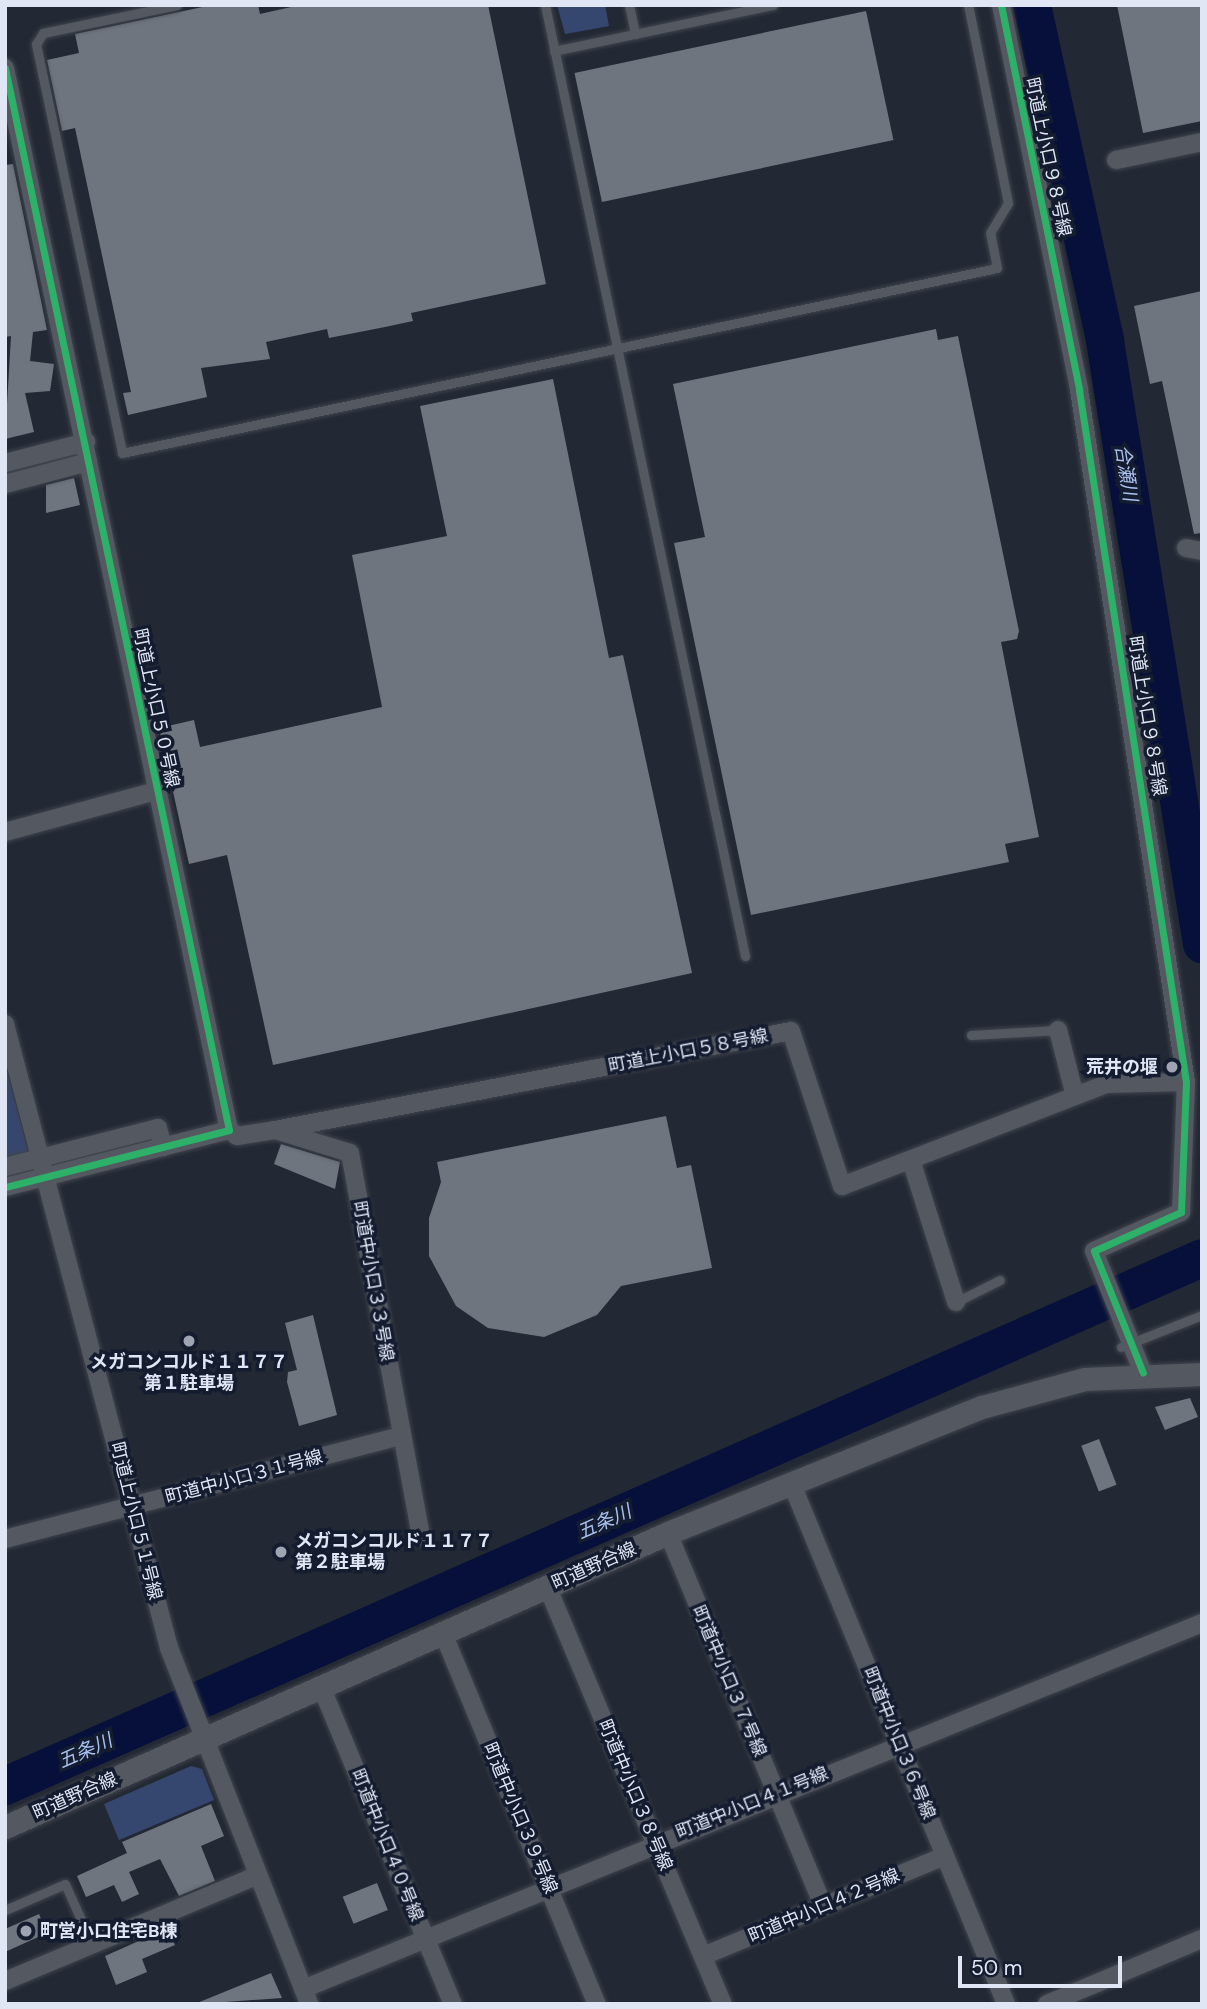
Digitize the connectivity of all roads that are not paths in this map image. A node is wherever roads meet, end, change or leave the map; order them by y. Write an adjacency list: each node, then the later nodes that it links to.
1 (177, 5): 12 (lane)
2 (545, 5): 8 (lane)
3 (629, 5): 7 (lane)
4 (773, 5): 7 (lane)
5 (968, 5): 12 (lane)
6 (1001, 5): 23 (street, 町道上小口９８号線)
7 (635, 34): 8 (lane)
8 (554, 51): 12 (lane)
9 (5, 68): 13 (street, 町道上小口５０号線)
10 (1202, 142): 11 (street)
11 (1116, 160)
12 (617, 349): 19 (lane)
13 (86, 442): 14 (street, 町道上小口５０号線); 15 (street)
14 (88, 462): 16 (street); 17 (street, 町道上小口５０号線)
15 (5, 463)
16 (5, 484)
17 (156, 791): 18 (street); 25 (street, 町道上小口５０号線)
18 (5, 832)
19 (745, 956)
20 (5, 1024): 28 (street, 町道上小口５１号線)
21 (1058, 1030): 22 (lane); 24 (street)
22 (971, 1035)
23 (1186, 1082): 24 (street, 町道上小口５８号線); 36 (street, 町道上小口９８号線)
24 (1075, 1096): 29 (street, 町道上小口５８号線)
25 (229, 1130): 26 (street, 町道中小口３３号線); 27 (street)
26 (275, 1130): 29 (street, 町道上小口５８号線); 39 (street, 町道中小口３３号線)
27 (163, 1147): 28 (street); 31 (street)
28 (41, 1158): 30 (street); 31 (street, 町道上小口５１号線)
29 (911, 1160): 34 (street)
30 (5, 1167)
31 (46, 1176): 32 (street); 41 (street, 町道上小口５１号線)
32 (5, 1187)
33 (1000, 1280): 34 (lane)
34 (956, 1302)
35 (1202, 1315): 36 (lane)
36 (1127, 1342): 37 (street, 町道上小口９８号線)
37 (1143, 1373): 38 (street, 町道野合線); 40 (street, 町道野合線)
38 (1202, 1374)
39 (401, 1436): 41 (street, 町道中小口３１号線); 43 (street, 町道中小口３３号線)
40 (791, 1482): 42 (street, 町道野合線); 50 (street, 町道中小口３６号線)
41 (133, 1506): 44 (street, 町道中小口３１号線); 49 (street, 町道上小口５１号線)
42 (668, 1533): 45 (street, 町道野合線); 51 (street, 町道中小口３７号線)
43 (421, 1536)
44 (5, 1539)
45 (547, 1586): 47 (street, 町道野合線); 53 (street, 町道中小口３８号線)
46 (1202, 1623): 50 (street, 町道中小口４１号線)
47 (443, 1633): 48 (street, 町道野合線); 56 (street, 町道中小口３９号線)
48 (321, 1686): 49 (street, 町道野合線); 59 (street, 町道中小口４０号線)
49 (203, 1734): 52 (street, 町道野合線); 55 (street, 町道上小口５１号線)
50 (900, 1746): 51 (street, 町道中小口４１号線); 54 (street, 町道中小口３６号線)
51 (776, 1793): 53 (street, 町道中小口４１号線); 57 (street, 町道中小口３７号線)
52 (5, 1827)
53 (655, 1842): 56 (street, 町道中小口４１号線); 62 (street, 町道中小口３８号線)
54 (945, 1856): 57 (street, 町道中小口４２号線); 68 (street, 町道中小口３６号線)
55 (256, 1876): 61 (street); 64 (street, 町道上小口５１号線)
56 (548, 1886): 59 (street, 町道中小口４１号線); 66 (street, 町道中小口３９号線)
57 (823, 1906): 62 (street, 町道中小口４２号線)
58 (5, 1910): 61 (lane)
59 (425, 1937): 64 (street, 町道中小口４１号線); 65 (street, 町道中小口４０号線)
60 (1202, 1939): 69 (street)
61 (92, 1944): 63 (street)
62 (703, 1956): 67 (street, 町道中小口３８号線)
63 (5, 1980)
64 (306, 1996)
65 (453, 2004)
66 (597, 2004)
67 (723, 2004)
68 (1006, 2004)
69 (1047, 2004)

